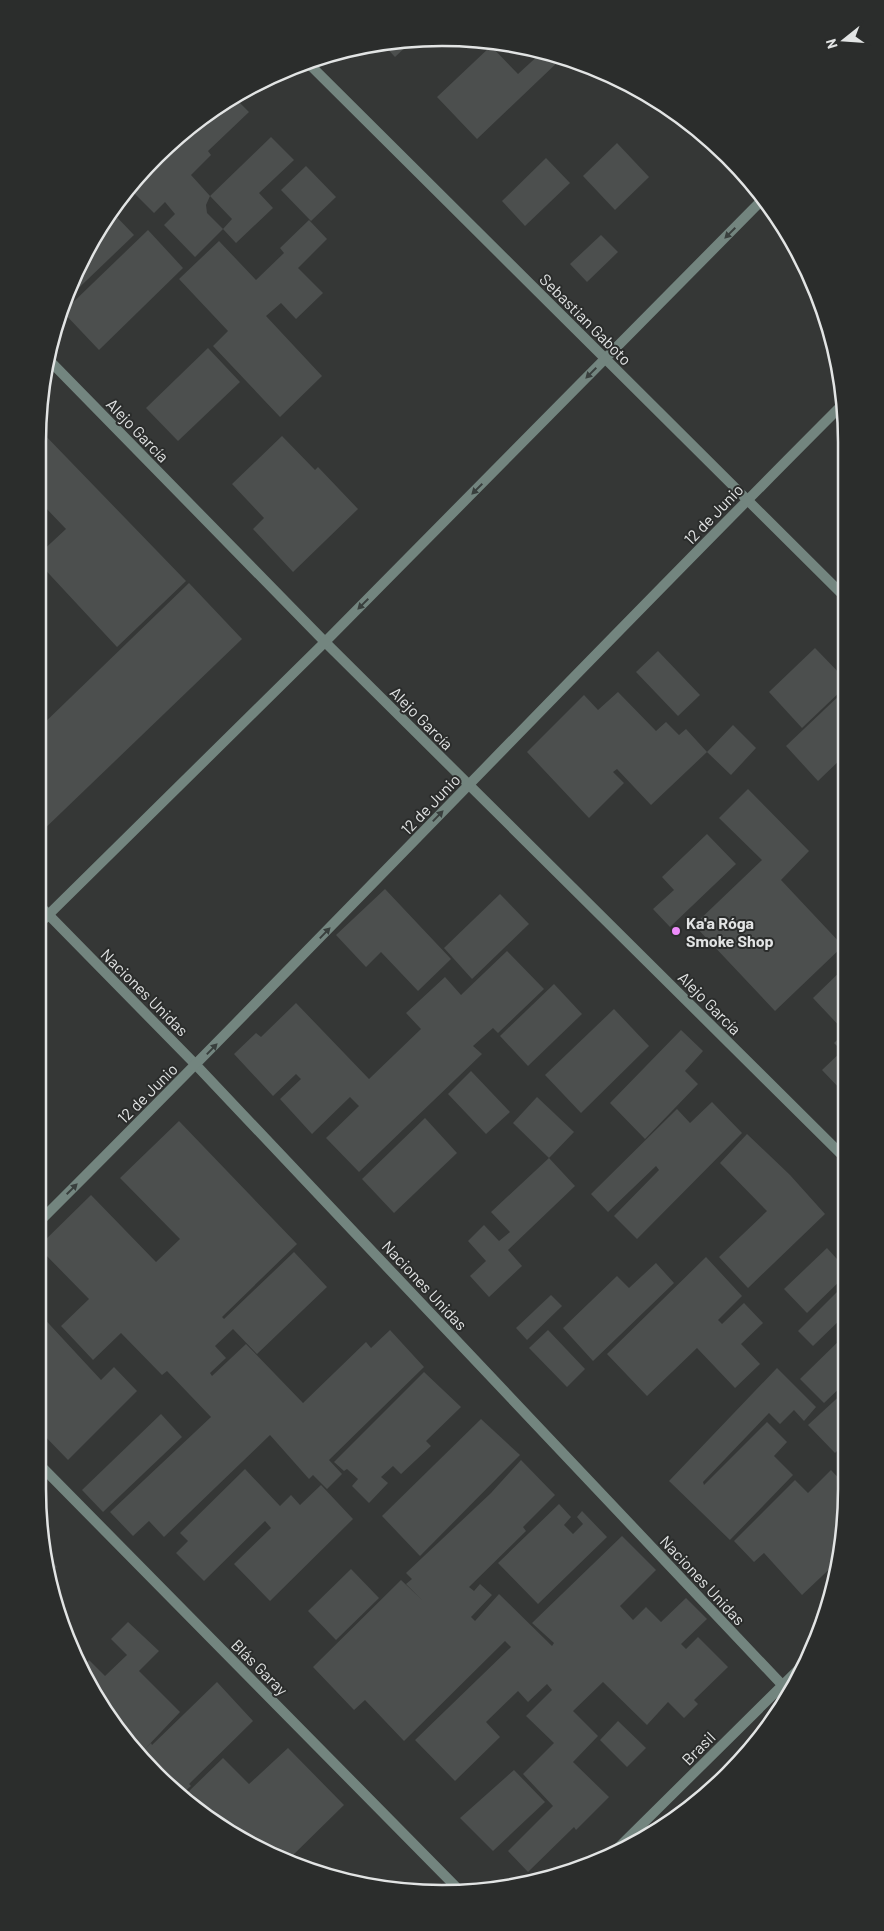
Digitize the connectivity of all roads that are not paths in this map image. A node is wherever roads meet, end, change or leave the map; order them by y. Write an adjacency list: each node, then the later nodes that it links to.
1 (313, 68): 3 (street, Sebastian Gaboto)
2 (758, 204): 3 (street, one-way to 3)
3 (606, 359): 6 (street, Sebastian Gaboto); 8 (street, one-way to 8)
4 (54, 365): 8 (street, Alejo García)
5 (836, 411): 6 (street, 12 de Junio)
6 (747, 500): 7 (street, Sebastian Gaboto); 9 (street, 12 de Junio)
7 (838, 590)
8 (325, 642): 9 (street, Alejo García); 10 (street)
9 (469, 785): 11 (street, 12 de Junio, one-way to 9); 12 (street, Alejo García)
10 (48, 914): 11 (street, Naciones Unidas)
11 (196, 1065): 13 (street, 12 de Junio, one-way to 11); 15 (street, Naciones Unidas)
12 (838, 1150)
13 (46, 1216)
14 (46, 1471): 18 (street, Blás Garay)
15 (785, 1688)
16 (783, 1690): 17 (street, Brasil)
17 (631, 1837)
18 (454, 1885)

